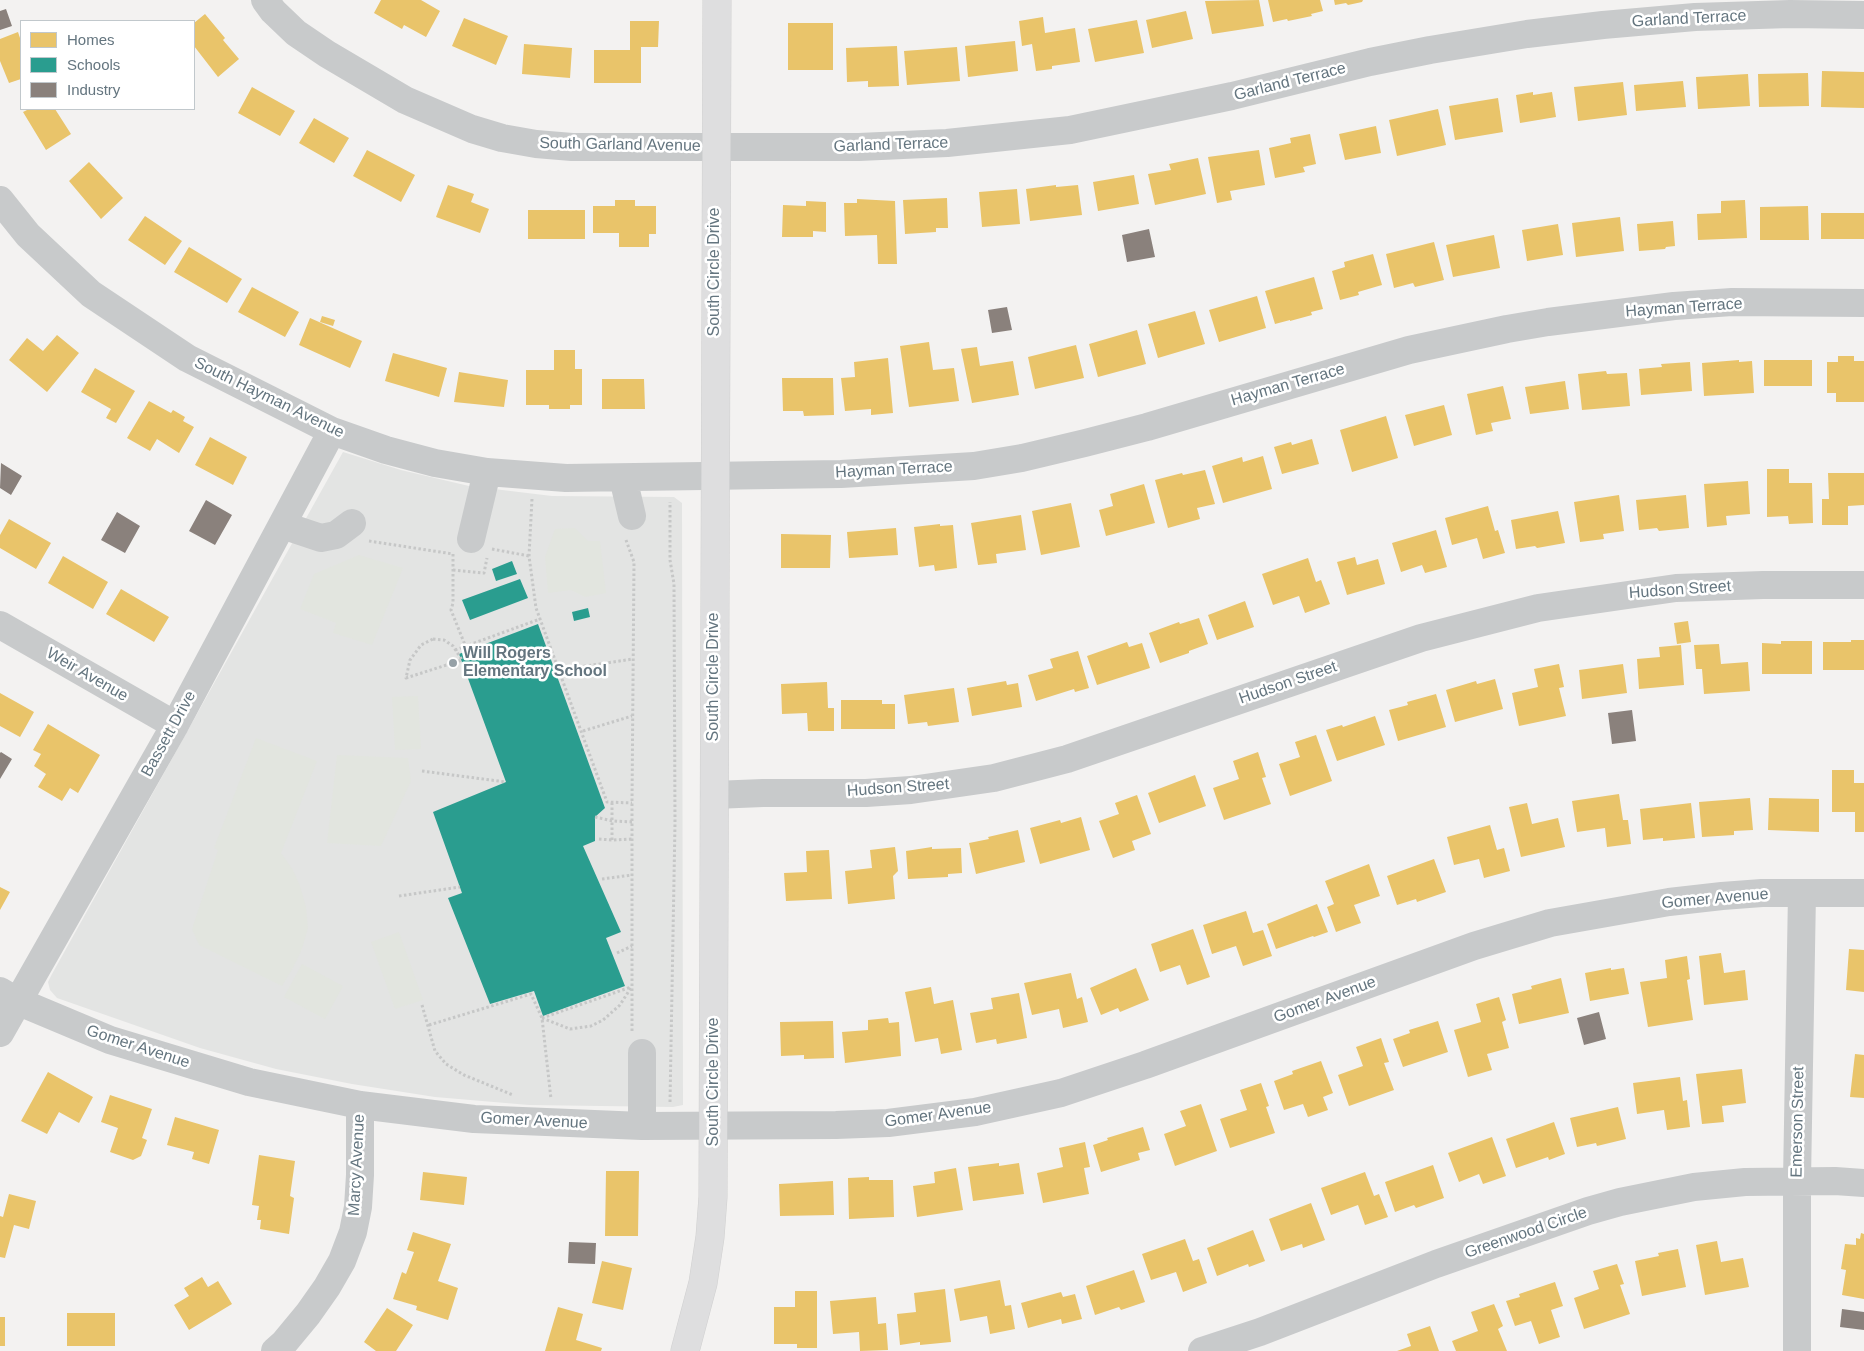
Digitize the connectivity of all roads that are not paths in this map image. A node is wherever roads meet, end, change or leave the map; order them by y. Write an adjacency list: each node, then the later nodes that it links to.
1 (265, 0): 4 (street, South Garland Avenue)
2 (716, 0): 4 (main road, South Circle Drive)
3 (1864, 15): 4 (street, Garland Terrace)
4 (716, 147): 9 (main road, South Circle Drive)
5 (0, 200): 7 (street, South Hayman Avenue)
6 (1864, 303): 9 (street, Hayman Terrace)
7 (332, 431): 8 (street, South Hayman Avenue); 11 (street, Bassett Drive)
8 (487, 472): 10 (street, South Hayman Avenue); 14 (street)
9 (714, 477): 10 (street, South Hayman Avenue); 18 (main road, South Circle Drive)
10 (623, 478): 12 (street)
11 (282, 525): 13 (street); 17 (street, Bassett Drive)
12 (628, 526)
13 (359, 532)
14 (480, 544)
15 (1864, 584): 18 (street, Hudson Street)
16 (0, 625): 17 (street, Weir Avenue)
17 (175, 725): 21 (street, Bassett Drive)
18 (714, 795): 26 (main road, South Circle Drive)
19 (1802, 893): 20 (street, Gomer Avenue); 26 (street, Gomer Avenue); 27 (street, Emerson Street)
20 (1864, 893)
21 (8, 996): 22 (street, Bassett Drive); 24 (street, Gomer Avenue)
22 (0, 1033)
23 (637, 1044): 25 (street)
24 (360, 1104): 25 (street, Gomer Avenue); 29 (street, Marcy Avenue)
25 (642, 1126): 26 (street, Gomer Avenue)
26 (714, 1126): 30 (main road, South Circle Drive)
27 (1797, 1180): 28 (street, Greenwood Circle); 31 (street, Greenwood Circle); 32 (street, Emerson Street)
28 (1864, 1183)
29 (275, 1351)
30 (686, 1351)
31 (1202, 1351)
32 (1797, 1351)

